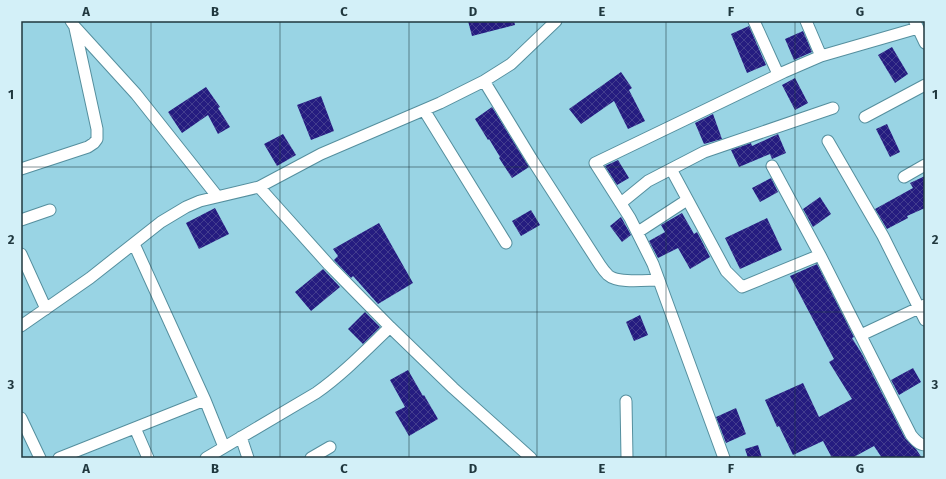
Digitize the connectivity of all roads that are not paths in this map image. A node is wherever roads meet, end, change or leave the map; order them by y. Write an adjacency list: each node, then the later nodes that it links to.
1 (556, 21): 9 (street)
2 (754, 21): 8 (street)
3 (806, 21): 7 (street)
4 (73, 24): 18 (street); 21 (street)
5 (917, 24): 6 (street); 7 (street)
6 (925, 44)
7 (822, 56): 8 (street)
8 (778, 74): 23 (street)
9 (484, 81): 12 (street); 31 (street)
10 (925, 85): 13 (street)
11 (833, 108): 17 (street)
12 (424, 110): 20 (street); 27 (street)
13 (865, 117)
14 (828, 141): 32 (street)
15 (925, 165): 19 (street)
16 (772, 166): 30 (street)
17 (671, 169): 22 (street); 23 (street)
18 (21, 170)
19 (904, 177)
20 (259, 187): 21 (street); 36 (street)
21 (217, 196): 28 (street)
22 (687, 200): 26 (street); 30 (street)
23 (621, 204): 26 (street)
24 (50, 210): 25 (street)
25 (21, 220)
26 (638, 232): 31 (street)
27 (506, 243)
28 (134, 244): 33 (street); 38 (street)
29 (21, 254): 33 (street)
30 (820, 255): 37 (street)
31 (659, 280): 54 (street)
32 (922, 307): 34 (street); 37 (street)
33 (46, 309): 35 (street)
34 (925, 320)
35 (21, 326)
36 (390, 327): 42 (street); 52 (street)
37 (861, 335): 43 (street)
38 (205, 400): 41 (street); 44 (street)
39 (626, 400): 53 (street)
40 (21, 418): 46 (street)
41 (134, 428): 47 (street); 48 (street)
42 (241, 437): 44 (street); 50 (street)
43 (925, 445)
44 (224, 447): 49 (street)
45 (330, 447): 51 (street)
46 (40, 458)
47 (59, 458)
48 (148, 458)
49 (206, 458)
50 (248, 458)
51 (311, 458)
52 (531, 458)
53 (627, 458)
54 (724, 458)

